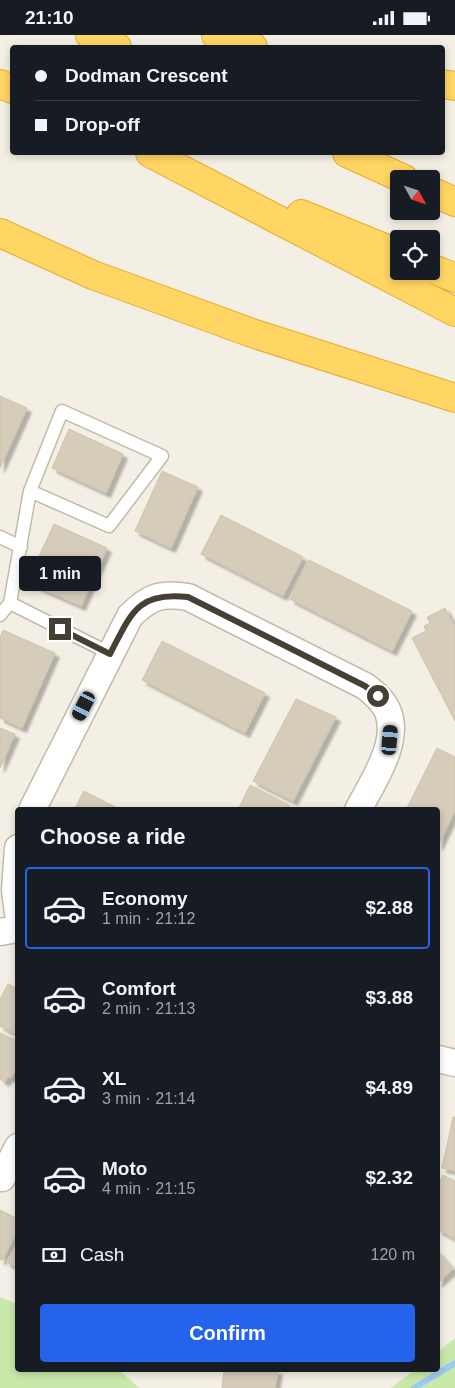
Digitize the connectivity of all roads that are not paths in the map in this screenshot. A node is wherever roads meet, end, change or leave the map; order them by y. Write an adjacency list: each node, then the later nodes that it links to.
1 (90, 35): 3 (highway)
2 (216, 35): 4 (highway)
3 (112, 45)
4 (248, 45)
5 (154, 155): 15 (highway)
6 (159, 155): 12 (highway)
7 (351, 155): 8 (highway)
8 (390, 173)
9 (440, 195): 10 (highway)
10 (455, 202)
11 (0, 233): 16 (highway)
12 (390, 250)
13 (440, 272): 14 (highway)
14 (455, 278)
15 (455, 313)
16 (455, 398)
17 (30, 491): 17 (lane); 19 (lane)
18 (0, 537): 19 (lane)
19 (21, 547): 20 (lane)
20 (10, 603): 21 (lane); 22 (lane)
21 (0, 615)
22 (110, 654): 23 (street); 24 (street)
23 (34, 807)
24 (360, 807)
25 (15, 930): 26 (street)
26 (0, 932)
27 (440, 1059): 28 (street)
28 (455, 1063)
29 (15, 1155): 30 (street)
30 (6, 1180)

